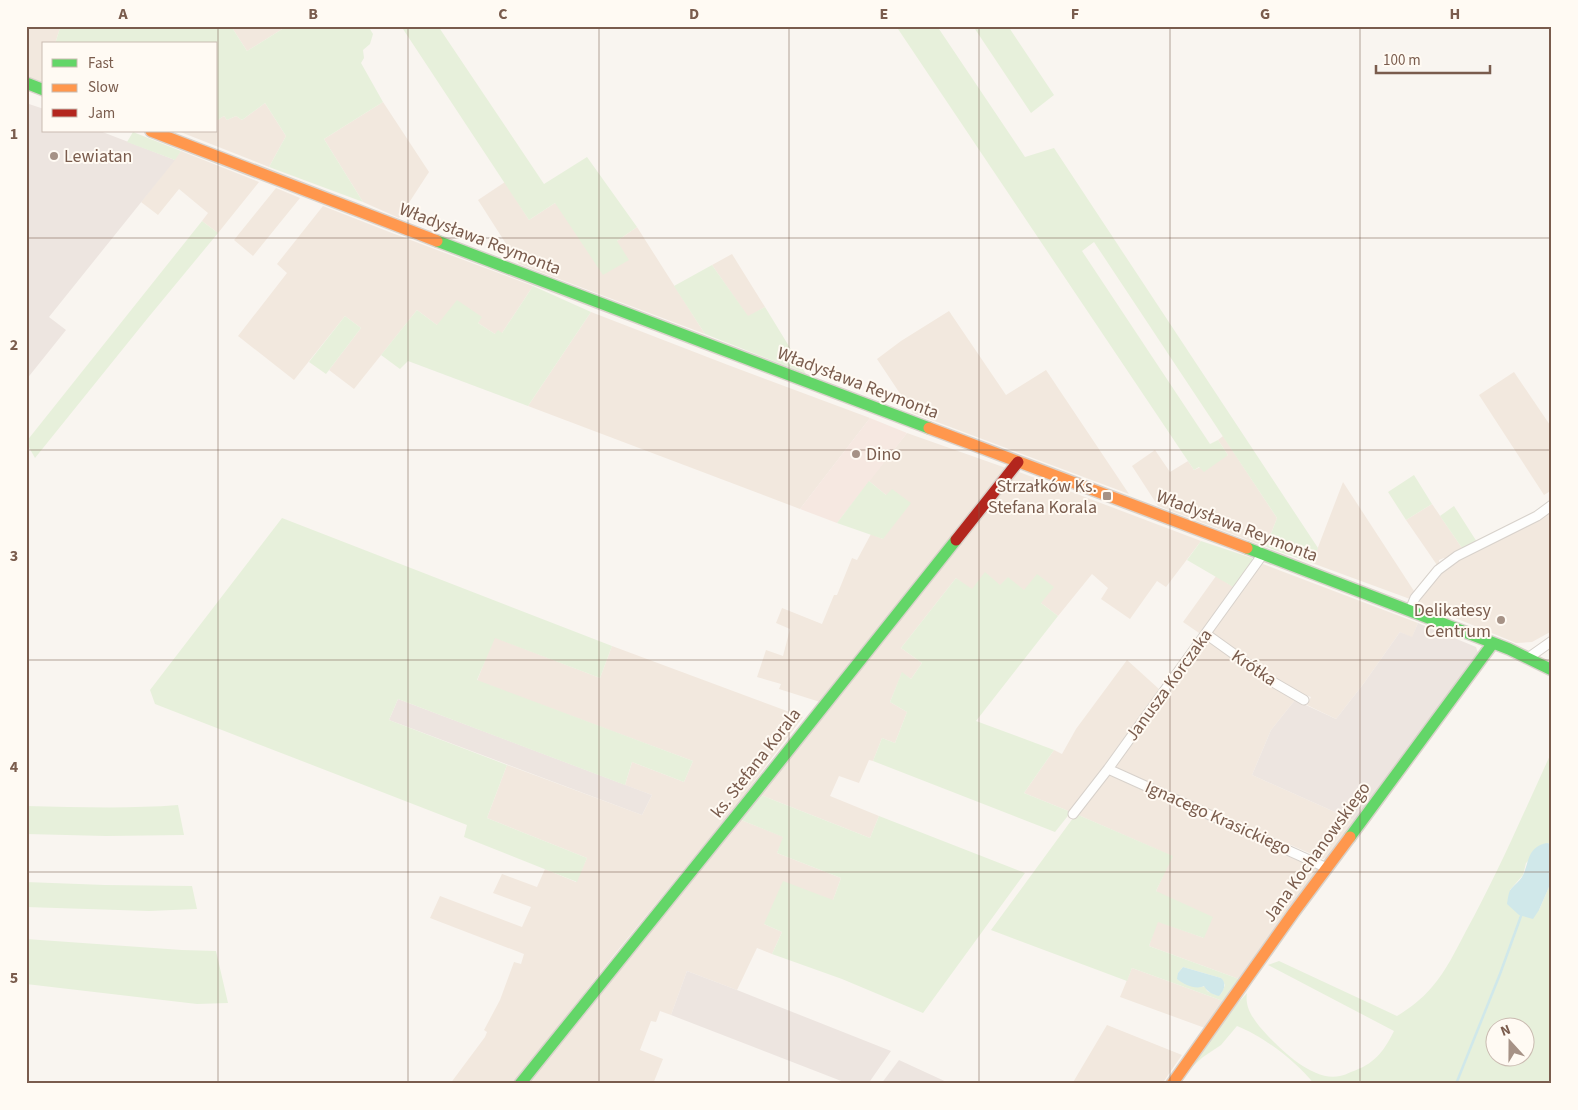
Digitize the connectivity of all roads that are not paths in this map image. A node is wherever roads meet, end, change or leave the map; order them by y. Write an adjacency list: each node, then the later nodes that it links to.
1 (26, 83): 2 (street)
2 (42, 89)
3 (154, 132): 4 (street, Władysława Reymonta)
4 (1018, 462): 6 (street, Władysława Reymonta); 17 (street, ks. Stefana Korala)
5 (1552, 505): 7 (street)
6 (1263, 554): 7 (street, Władysława Reymonta); 8 (street, Janusza Korczaka)
7 (1410, 610): 10 (street, Władysława Reymonta)
8 (1206, 634): 13 (street, Krótka); 14 (street, Janusza Korczaka)
9 (1552, 641): 11 (street)
10 (1493, 643): 11 (street, Władysława Reymonta); 16 (street, Jana Kochanowskiego)
11 (1528, 658): 12 (street, Władysława Reymonta)
12 (1552, 670)
13 (1304, 700)
14 (1108, 769): 15 (street, Janusza Korczaka); 16 (street, Ignacego Krasickiego)
15 (1073, 814)
16 (1327, 868): 18 (street, Jana Kochanowskiego)
17 (520, 1084)
18 (1172, 1084)

